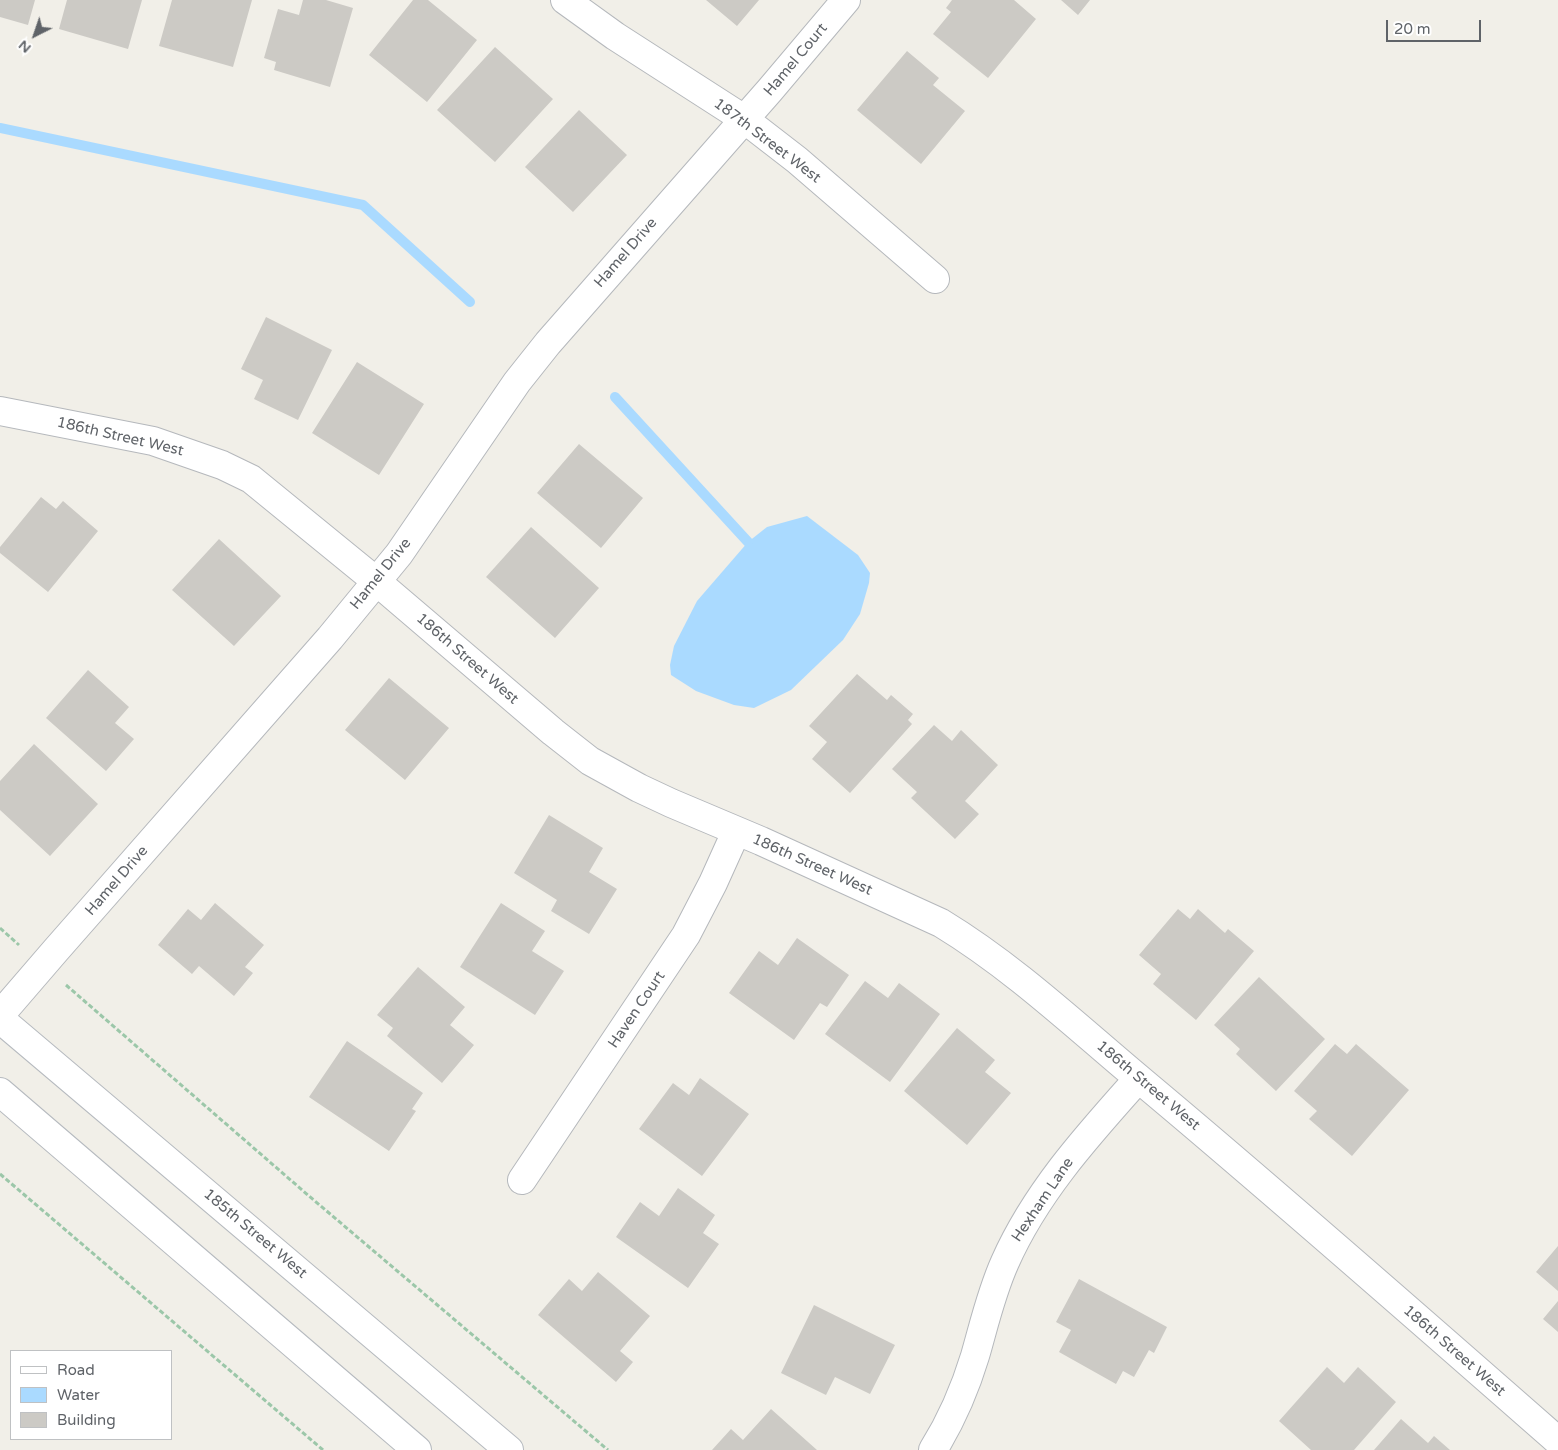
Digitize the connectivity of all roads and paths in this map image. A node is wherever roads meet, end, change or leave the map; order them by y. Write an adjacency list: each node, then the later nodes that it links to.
1 (565, 0): 3 (street, 187th Street West)
2 (846, 0): 3 (street, Hamel Court)
3 (744, 119): 4 (street, 187th Street West); 6 (street, Hamel Drive)
4 (934, 279)
5 (0, 411): 6 (street, 186th Street West)
6 (376, 581): 7 (street, 186th Street West); 9 (street, Hamel Drive)
7 (736, 832): 11 (street, 186th Street West); 14 (street, Haven Court)
8 (0, 928): 9 (path)
9 (43, 965): 10 (street, Hamel Drive); 19 (path)
10 (0, 1017): 18 (street, 185th Street West)
11 (1138, 1078): 15 (street, 186th Street West); 20 (street, Hexham Lane)
12 (0, 1092): 17 (street)
13 (0, 1174): 16 (path)
14 (522, 1180)
15 (1558, 1441)
16 (323, 1450)
17 (417, 1450)
18 (509, 1450)
19 (608, 1450)
20 (933, 1450)

